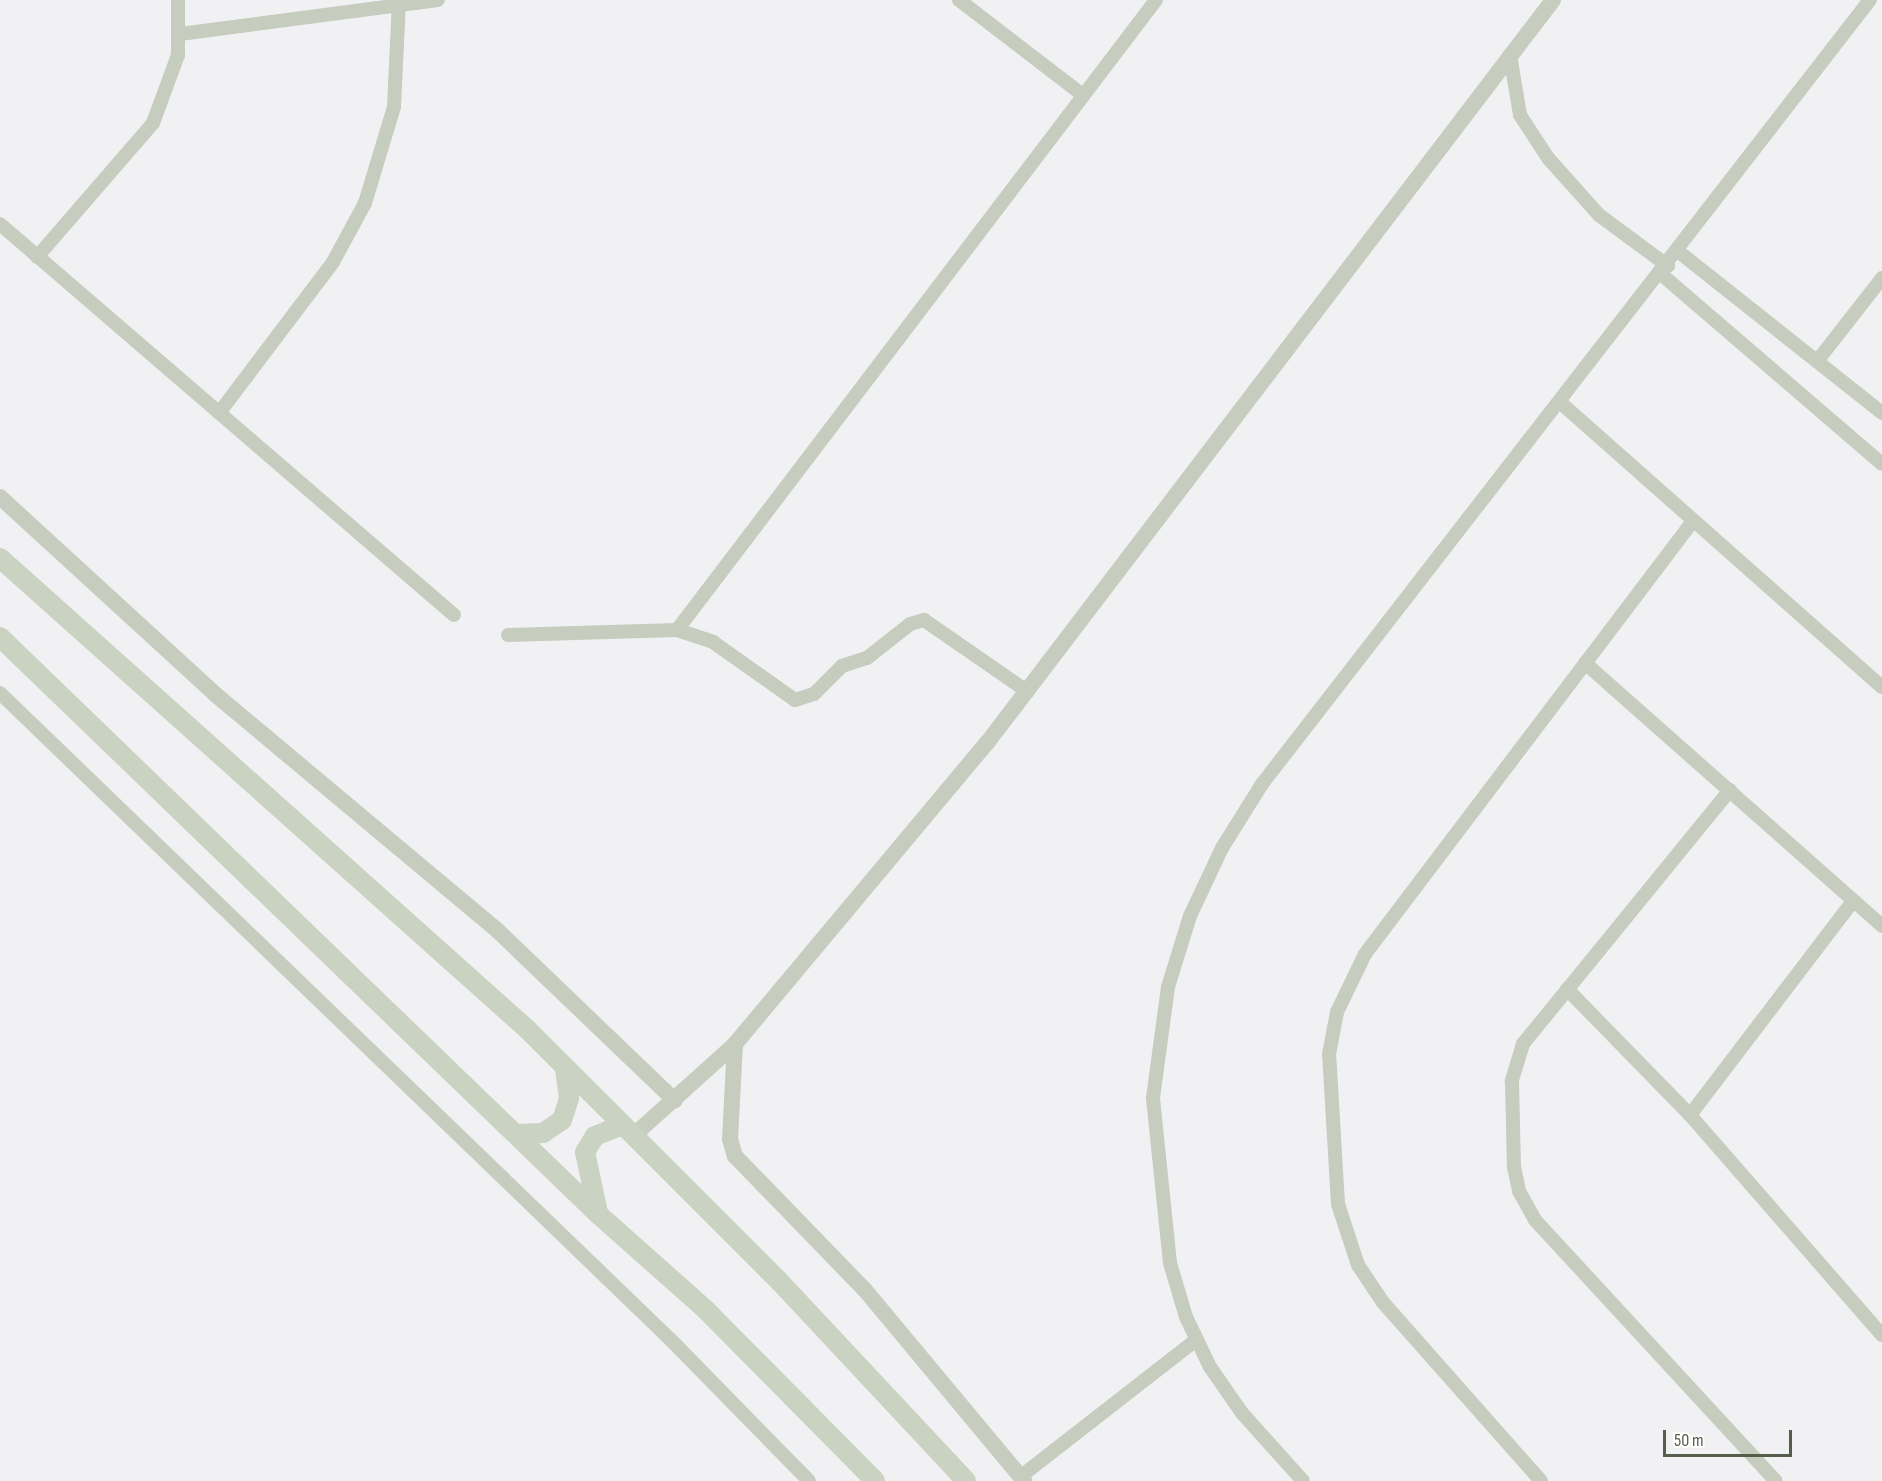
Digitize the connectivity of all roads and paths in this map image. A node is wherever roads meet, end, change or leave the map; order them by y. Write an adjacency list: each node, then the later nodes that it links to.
1 (178, 0): 8 (street)
2 (438, 0): 7 (street)
3 (959, 0): 10 (street)
4 (1156, 0): 10 (street)
5 (1553, 0): 9 (street)
6 (1870, 0): 12 (street)
7 (399, 3): 8 (street); 18 (street)
8 (180, 34): 13 (street)
9 (1510, 55): 14 (street); 30 (street)
10 (1083, 95): 25 (street)
11 (0, 224): 13 (street)
12 (1679, 252): 14 (street); 16 (street)
13 (37, 257): 18 (street)
14 (1665, 270): 17 (street); 20 (street)
15 (1882, 278): 16 (street)
16 (1818, 360): 19 (street)
17 (1562, 404): 22 (street); 44 (street)
18 (219, 413): 24 (street)
19 (1882, 414)
20 (1882, 464)
21 (0, 497): 38 (street)
22 (1693, 521): 28 (street); 29 (street)
23 (0, 558): 37 (main road)
24 (454, 615)
25 (677, 630): 26 (street); 30 (street)
26 (508, 635)
27 (0, 637): 41 (main road)
28 (1586, 663): 32 (street); 50 (street)
29 (1882, 687)
30 (1028, 692): 36 (street)
31 (0, 693): 46 (street)
32 (1730, 790): 33 (street); 35 (street)
33 (1853, 901): 34 (street); 39 (street)
34 (1882, 926)
35 (1566, 989): 39 (street); 51 (street)
36 (735, 1044): 38 (street); 45 (street)
37 (565, 1068): 40 (main road); 41 (main road)
38 (675, 1101): 40 (street)
39 (1690, 1115): 43 (street)
40 (627, 1131): 42 (main road); 48 (main road)
41 (516, 1134): 42 (main road)
42 (598, 1214): 47 (main road)
43 (1882, 1335)
44 (1196, 1340): 45 (street); 49 (street)
45 (1022, 1479)
46 (808, 1481)
47 (875, 1481)
48 (966, 1481)
49 (1303, 1481)
50 (1541, 1481)
51 (1776, 1481)

